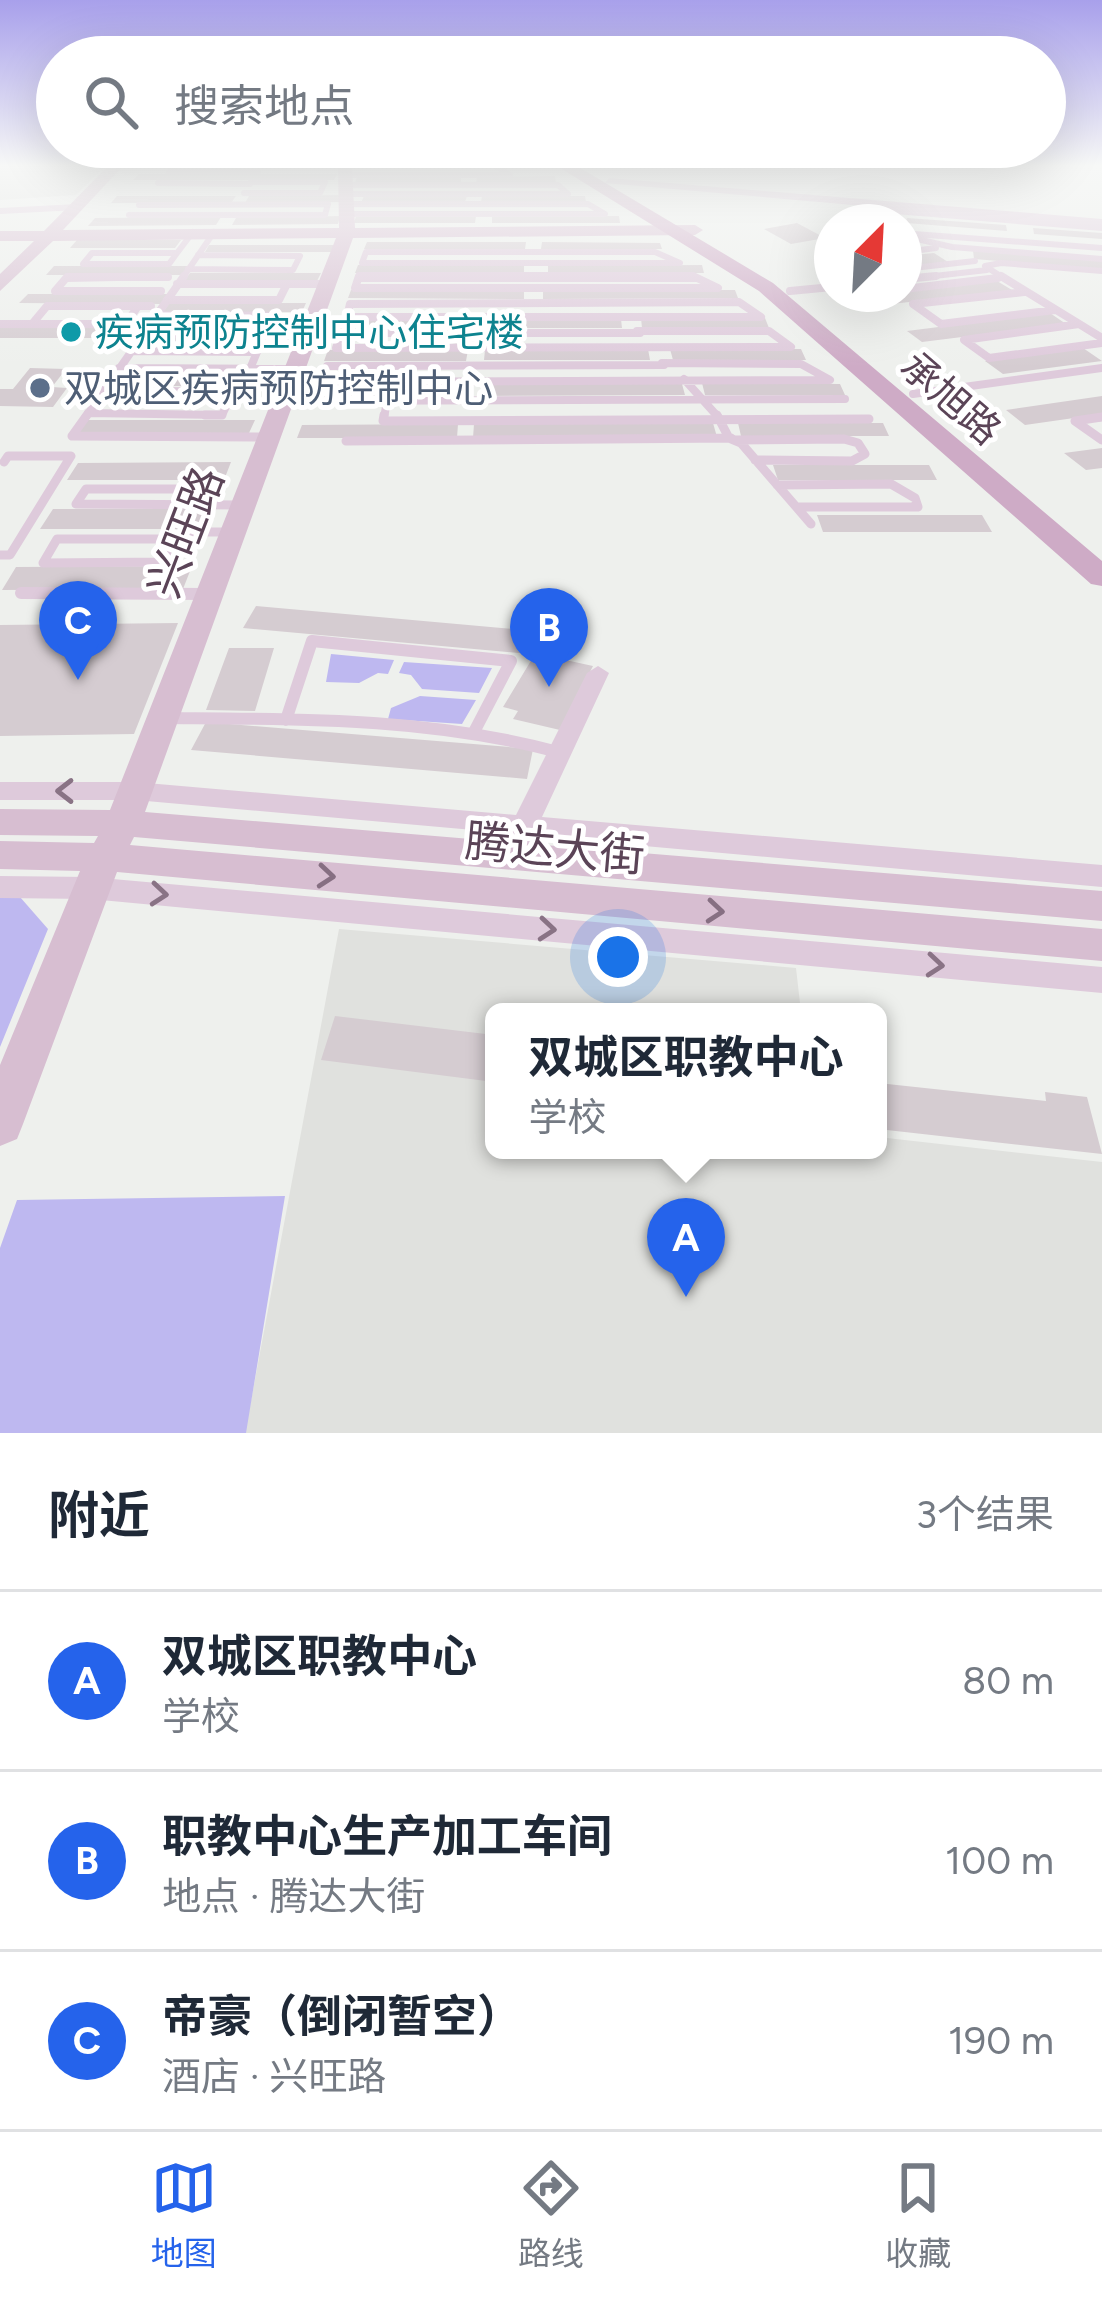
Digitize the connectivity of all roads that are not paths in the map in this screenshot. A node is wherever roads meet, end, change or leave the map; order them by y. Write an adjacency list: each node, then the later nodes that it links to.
1 (53, 233): 2 (street); 11 (street); 34 (street)
2 (71, 233)
3 (192, 233): 18 (lane)
4 (215, 233): 19 (lane)
5 (339, 233): 37 (street, 兴旺路)
6 (536, 233): 17 (lane)
7 (689, 233): 100 (main road, 承旭路)
8 (690, 233): 40 (main road, 承旭路)
9 (922, 233): 13 (lane)
10 (1023, 233): 13 (lane)
11 (0, 236)
12 (922, 240): 14 (lane)
13 (1024, 242): 15 (lane)
14 (952, 247): 16 (lane); 20 (lane); 21 (lane)
15 (1102, 248)
16 (922, 250)
17 (534, 252): 22 (lane); 22 (lane); 23 (lane); 23 (lane)
18 (178, 253): 24 (lane); 24 (lane)
19 (198, 255): 26 (lane); 26 (lane)
20 (1102, 259)
21 (975, 261): 25 (lane); 27 (lane)
22 (527, 263): 23 (lane); 33 (lane)
23 (541, 263): 33 (lane)
24 (130, 264): 29 (lane)
25 (922, 267)
26 (188, 269): 35 (lane)
27 (986, 269): 28 (lane); 30 (lane); 32 (lane)
28 (1102, 272)
29 (120, 277): 31 (lane); 41 (lane); 41 (lane)
30 (922, 277)
31 (168, 278)
32 (1000, 278): 38 (lane); 42 (lane)
33 (534, 279): 33 (lane); 33 (lane); 45 (lane)
34 (0, 284)
35 (177, 284): 36 (lane); 43 (lane)
36 (286, 284): 37 (lane); 43 (lane)
37 (327, 284): 67 (street, 兴旺路)
38 (922, 287)
39 (814, 288): 40 (lane)
40 (790, 291): 74 (main road, 承旭路)
41 (109, 292): 43 (lane); 47 (lane)
42 (1024, 292): 49 (lane); 49 (lane)
43 (164, 296): 50 (lane)
44 (485, 303): 45 (lane); 52 (lane); 52 (lane)
45 (532, 303): 46 (lane); 53 (lane)
46 (612, 303): 51 (lane); 51 (lane)
47 (97, 306): 48 (lane); 55 (lane); 56 (lane)
48 (138, 306): 50 (lane); 56 (lane)
49 (1055, 310): 57 (lane)
50 (154, 311): 60 (lane); 60 (lane)
51 (630, 316): 53 (lane); 58 (lane)
52 (484, 317): 53 (lane); 59 (lane)
53 (532, 317)
54 (0, 324): 55 (lane)
55 (32, 324): 56 (lane)
56 (83, 324)
57 (1079, 324): 61 (lane); 61 (lane)
58 (639, 332): 59 (lane); 62 (lane); 62 (lane)
59 (482, 333): 63 (lane); 63 (lane)
60 (143, 334): 64 (lane)
61 (1102, 340)
62 (656, 346): 63 (lane); 65 (lane)
63 (475, 347): 66 (lane)
64 (131, 351): 68 (lane); 70 (lane)
65 (663, 364): 66 (lane); 71 (lane); 71 (lane)
66 (472, 365): 67 (lane); 72 (lane)
67 (306, 367): 70 (lane); 72 (lane); 77 (street, 兴旺路)
68 (119, 368): 70 (lane); 73 (lane)
69 (1102, 368): 74 (lane)
70 (250, 369)
71 (687, 380): 72 (lane); 76 (lane)
72 (471, 381): 79 (lane)
73 (104, 390): 80 (lane); 80 (lane)
74 (913, 394): 98 (main road, 承旭路)
75 (844, 399): 76 (lane)
76 (699, 400): 79 (lane); 82 (lane)
77 (283, 401): 78 (lane); 85 (street, 兴旺路)
78 (387, 401): 79 (lane); 84 (lane)
79 (469, 402): 84 (lane)
80 (88, 413): 85 (lane)
81 (1102, 417): 88 (lane)
82 (719, 418): 83 (lane); 84 (lane); 87 (lane)
83 (868, 419)
84 (467, 421): 86 (lane)
85 (269, 437): 95 (street, 兴旺路)
86 (465, 439): 87 (lane); 89 (lane)
87 (732, 439): 90 (lane); 90 (lane)
88 (1102, 440)
89 (346, 441)
90 (755, 460): 92 (lane)
91 (1, 464): 99 (lane)
92 (777, 485): 94 (lane); 94 (lane)
93 (188, 504): 93 (lane); 95 (lane)
94 (796, 508): 96 (lane)
95 (238, 518): 97 (lane); 102 (street, 兴旺路)
96 (811, 524)
97 (178, 539): 97 (lane)
98 (1102, 552)
99 (0, 555)
100 (1102, 578)
101 (21, 593): 102 (lane)
102 (210, 594): 104 (street, 兴旺路)
103 (598, 673): 107 (street)
104 (163, 718): 105 (lane); 110 (street, 兴旺路)
105 (286, 720): 106 (lane); 106 (lane)
106 (473, 732): 107 (lane)
107 (558, 752): 111 (street)
108 (0, 791): 110 (street, one-way to 108)
109 (0, 822): 110 (street, 腾达大街)
110 (113, 840): 111 (street, 腾达大街); 112 (street, 腾达大街); 114 (street); 116 (street, 腾达大街, one-way to 116); 117 (street, one-way to 117); 118 (street, 兴旺路)
111 (518, 841): 113 (street); 115 (street, 腾达大街)
112 (0, 855)
113 (1102, 876)
114 (0, 887)
115 (1102, 906)
116 (1102, 945)
117 (1102, 980)
118 (0, 1124)

